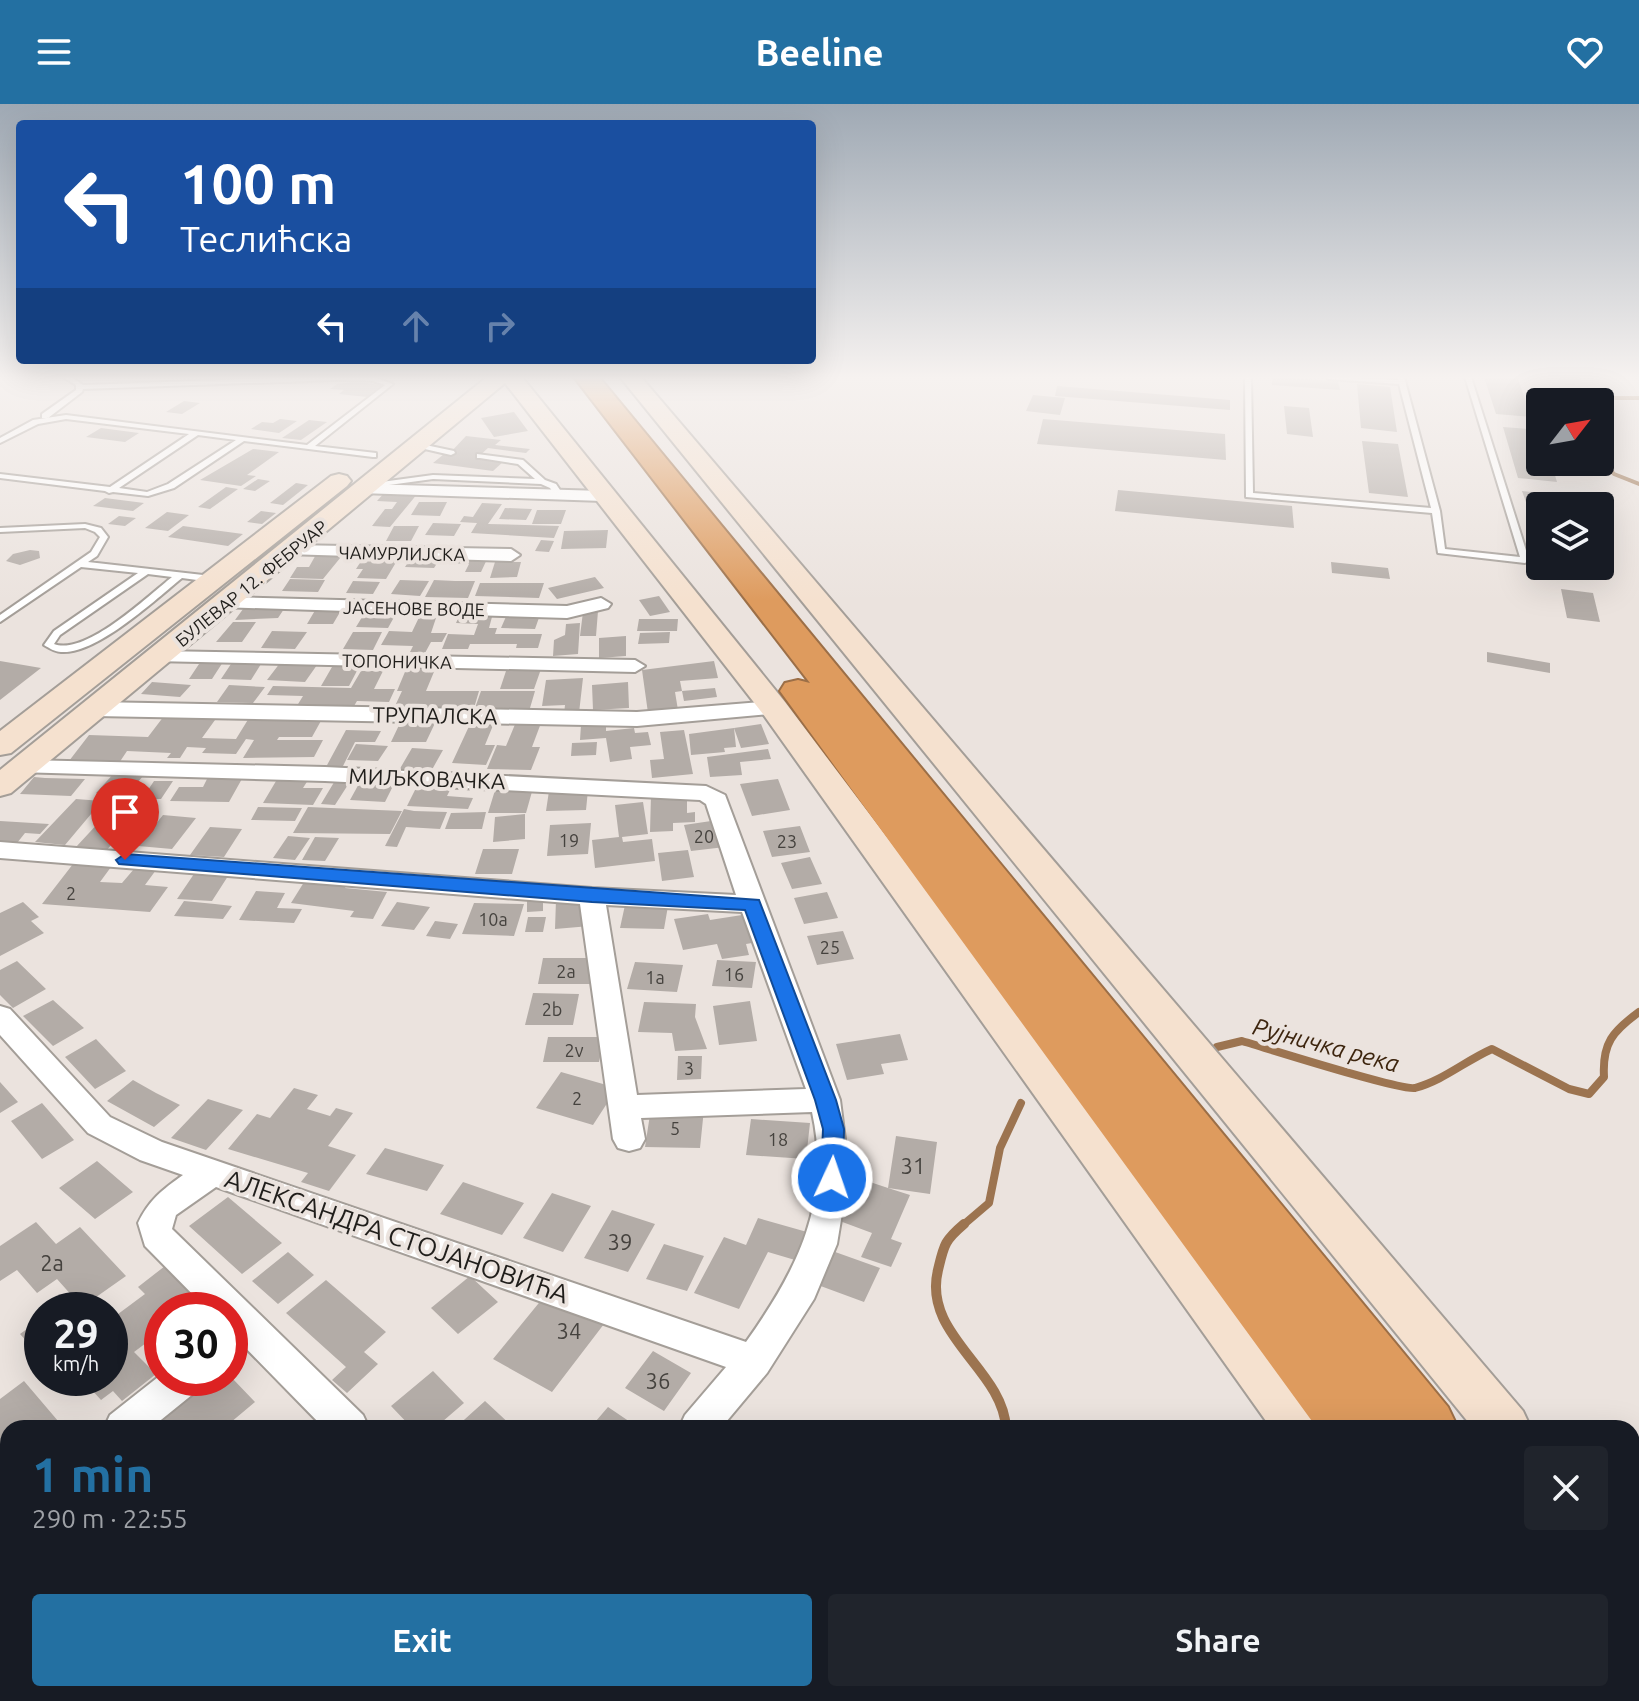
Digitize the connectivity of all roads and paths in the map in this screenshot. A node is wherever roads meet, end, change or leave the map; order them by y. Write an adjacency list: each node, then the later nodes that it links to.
1 (169, 452): 21 (lane)
2 (223, 452): 21 (lane)
3 (345, 452): 15 (lane)
4 (377, 452): 15 (main road, БУЛЕВАР 12. ФЕБРУАР)
5 (430, 452): 14 (main road, БУЛЕВАР 12. ФЕБРУАР)
6 (579, 452): 23 (main road)
7 (592, 452): 57 (highway)
8 (646, 452): 58 (highway)
9 (692, 452): 59 (main road)
10 (1249, 452): 24 (lane)
11 (1421, 452): 24 (lane)
12 (1491, 452): 24 (lane)
13 (449, 453): 14 (lane)
14 (428, 454): 18 (lane); 20 (main road, БУЛЕВАР 12. ФЕБРУАР)
15 (373, 455): 31 (main road, БУЛЕВАР 12. ФЕБРУАР)
16 (480, 456): 19 (lane)
17 (0, 476): 21 (lane)
18 (421, 478): 19 (lane); 20 (lane)
19 (542, 482): 22 (lane)
20 (369, 487): 22 (street); 26 (main road, БУЛЕВАР 12. ФЕБРУАР)
21 (109, 491)
22 (560, 496): 23 (street)
23 (603, 496): 36 (main road)
24 (1436, 511)
25 (0, 530): 28 (lane)
26 (292, 550): 27 (street, ЧАМУРЛИЈСКА); 31 (main road, БУЛЕВАР 12. ФЕБРУАР)
27 (511, 555)
28 (80, 564): 29 (lane); 33 (lane)
29 (146, 572): 30 (lane); 30 (lane)
30 (180, 575): 31 (lane)
31 (219, 591): 32 (street, ЈАСЕНОВЕ ВОДЕ); 34 (main road, БУЛЕВАР 12. ФЕБРУАР); 38 (main road, БУЛЕВАР 12. ФЕБРУАР)
32 (601, 604)
33 (0, 619)
34 (160, 657): 35 (street, ТОПОНИЧКА); 37 (main road, БУЛЕВАР 12. ФЕБРУАР)
35 (635, 666)
36 (774, 708): 37 (street, ТРУПАЛСКА); 56 (main road)
37 (95, 709): 39 (main road, БУЛЕВАР 12. ФЕБРУАР)
38 (0, 746)
39 (25, 767): 40 (main road, БУЛЕВАР 12. ФЕБРУАР); 43 (street, МИЉКОВАЧКА)
40 (0, 786)
41 (0, 850): 42 (street)
42 (592, 896): 43 (street); 46 (street)
43 (752, 904): 45 (street, МИЉКОВАЧКА)
44 (0, 1016): 48 (street, АЛЕКСАНДРА СТОЈАНОВИЋА)
45 (825, 1100): 46 (street); 51 (street, МИЉКОВАЧКА)
46 (625, 1107): 47 (street)
47 (629, 1139)
48 (212, 1172): 49 (street); 51 (street, АЛЕКСАНДРА СТОЈАНОВИЋА)
49 (204, 1292)
50 (248, 1342): 54 (street)
51 (754, 1361): 55 (street)
52 (163, 1396): 53 (street)
53 (133, 1420)
54 (341, 1420)
55 (705, 1420)
56 (1296, 1420)
57 (1349, 1420)
58 (1420, 1420)
59 (1498, 1420)

